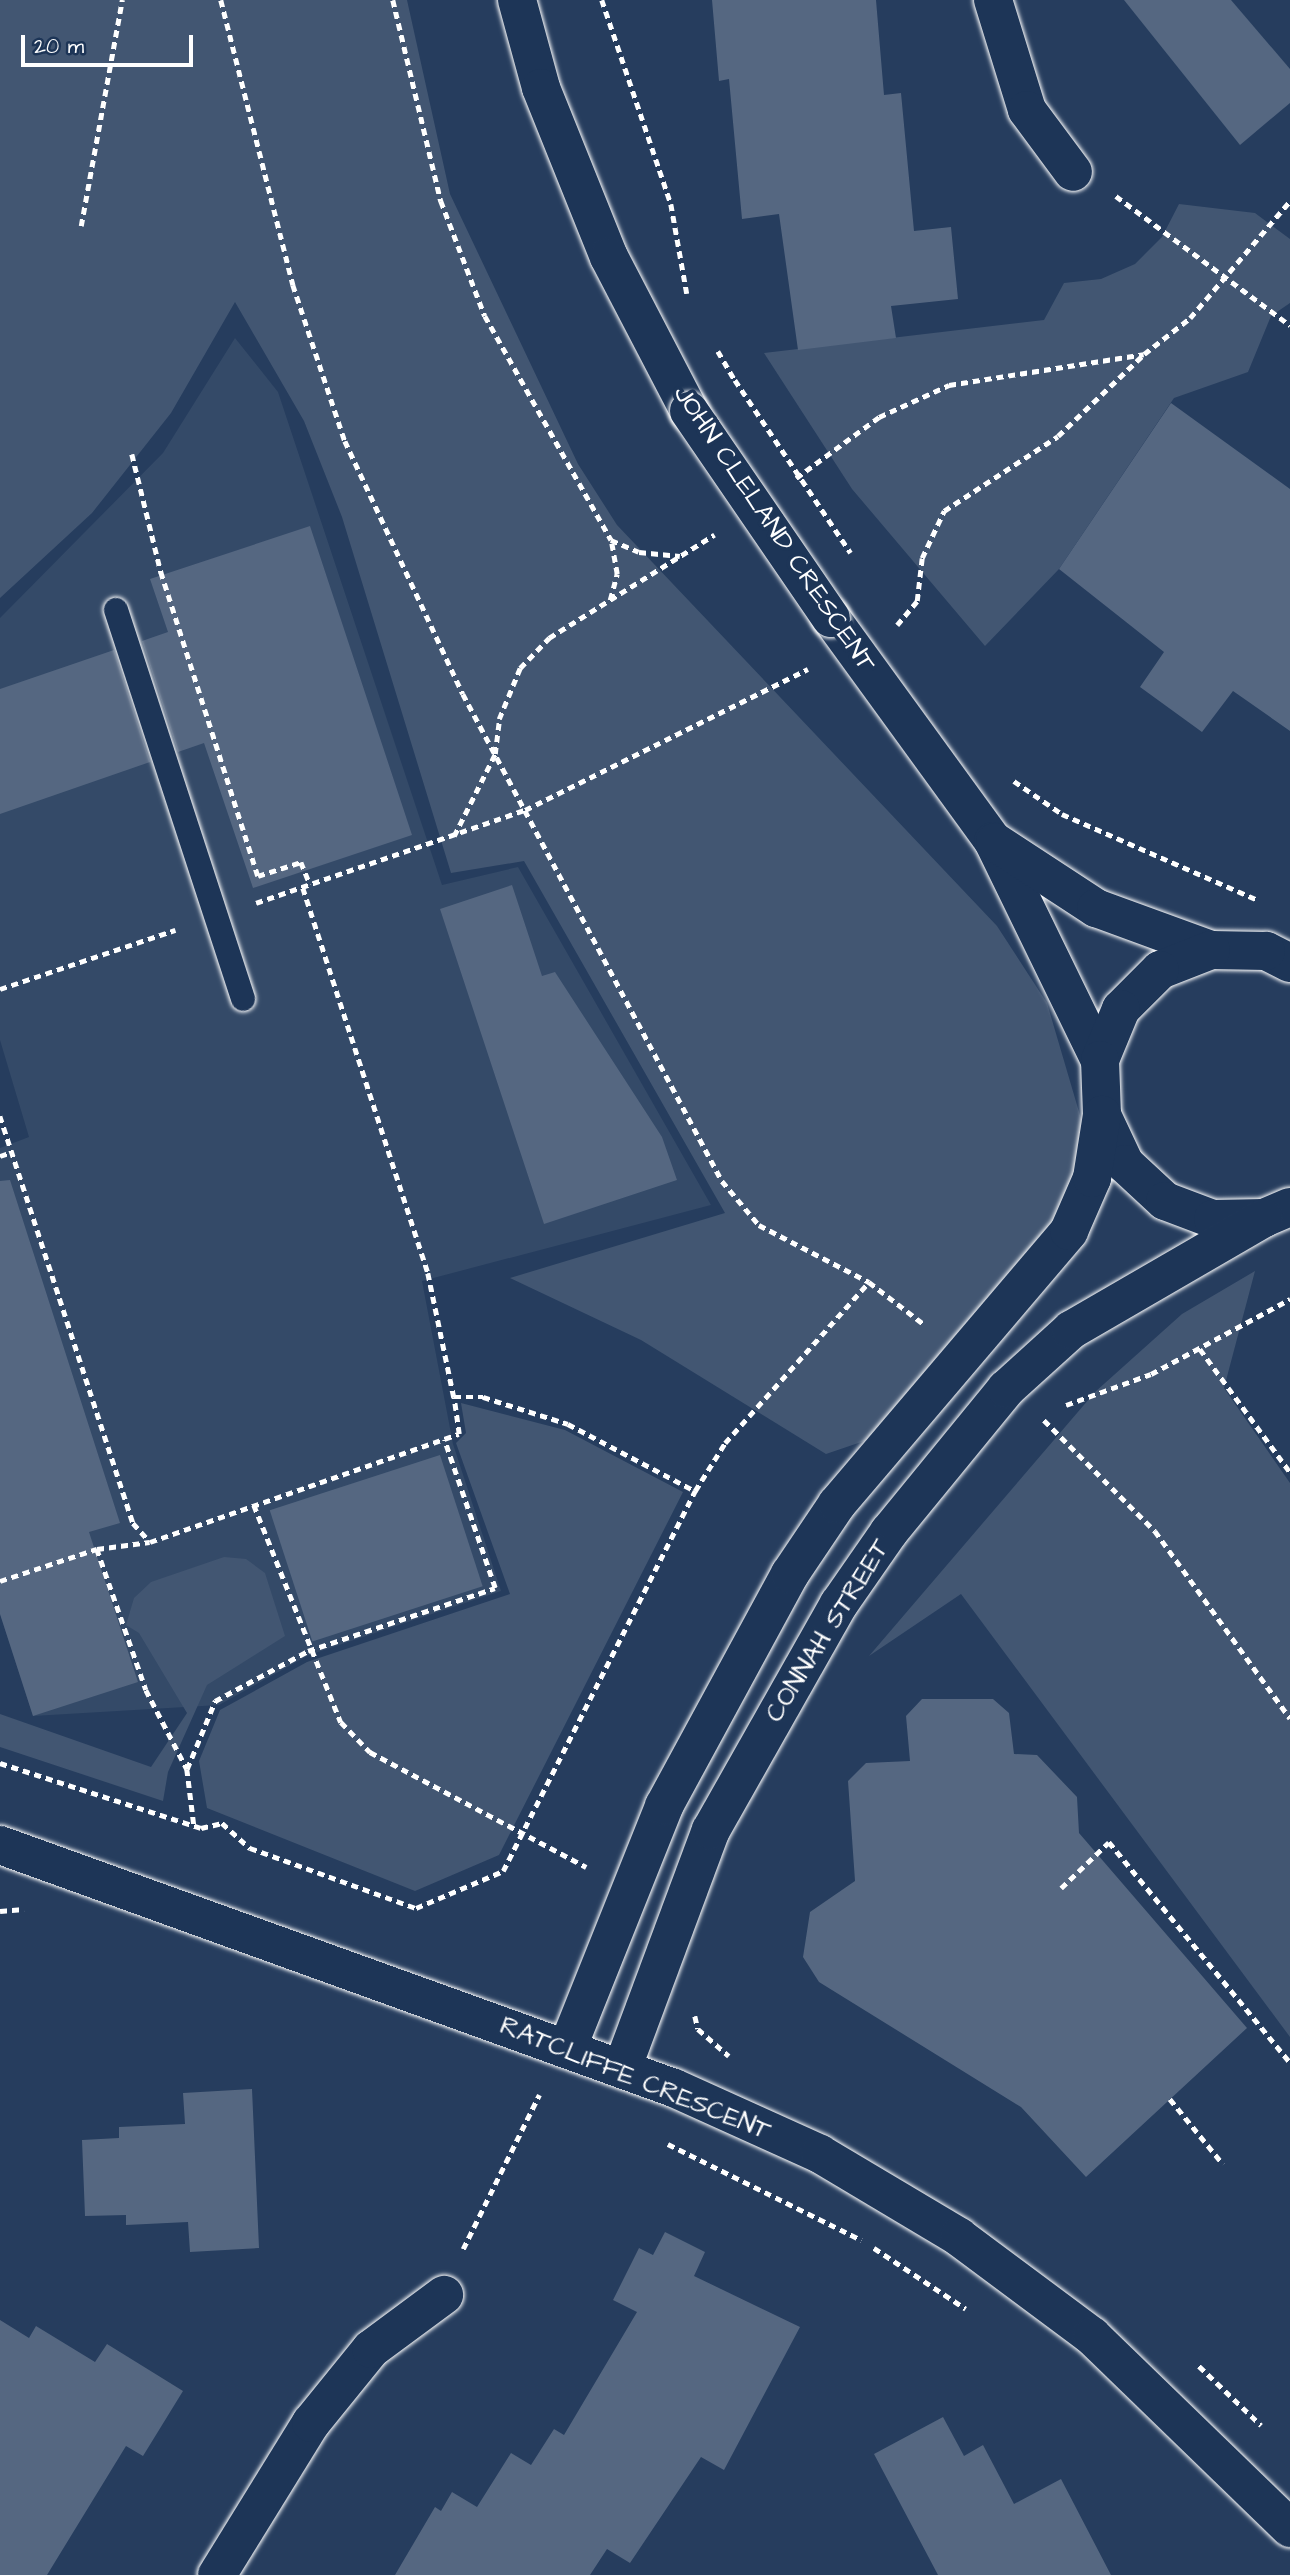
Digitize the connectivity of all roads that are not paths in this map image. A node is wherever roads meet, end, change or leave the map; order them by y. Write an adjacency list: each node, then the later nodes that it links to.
1 (517, 0): 5 (street, JOHN CLELAND CRESCENT, bridge)
2 (993, 0): 3 (street)
3 (1073, 172)
4 (116, 610): 8 (lane)
5 (993, 841): 6 (street, JOHN CLELAND CRESCENT); 9 (street, JOHN CLELAND CRESCENT)
6 (1211, 950): 7 (street); 9 (street)
7 (1290, 963)
8 (243, 999)
9 (1101, 1060): 10 (street)
10 (1102, 1115): 11 (street); 13 (street, CONNAH STREET)
11 (1277, 1212): 14 (street, CONNAH STREET)
12 (0, 1845): 13 (street, RATCLIFFE CRESCENT)
13 (568, 2049): 14 (street, RATCLIFFE CRESCENT)
14 (622, 2069): 16 (street, RATCLIFFE CRESCENT)
15 (444, 2295): 17 (street)
16 (1290, 2528)
17 (217, 2575)

